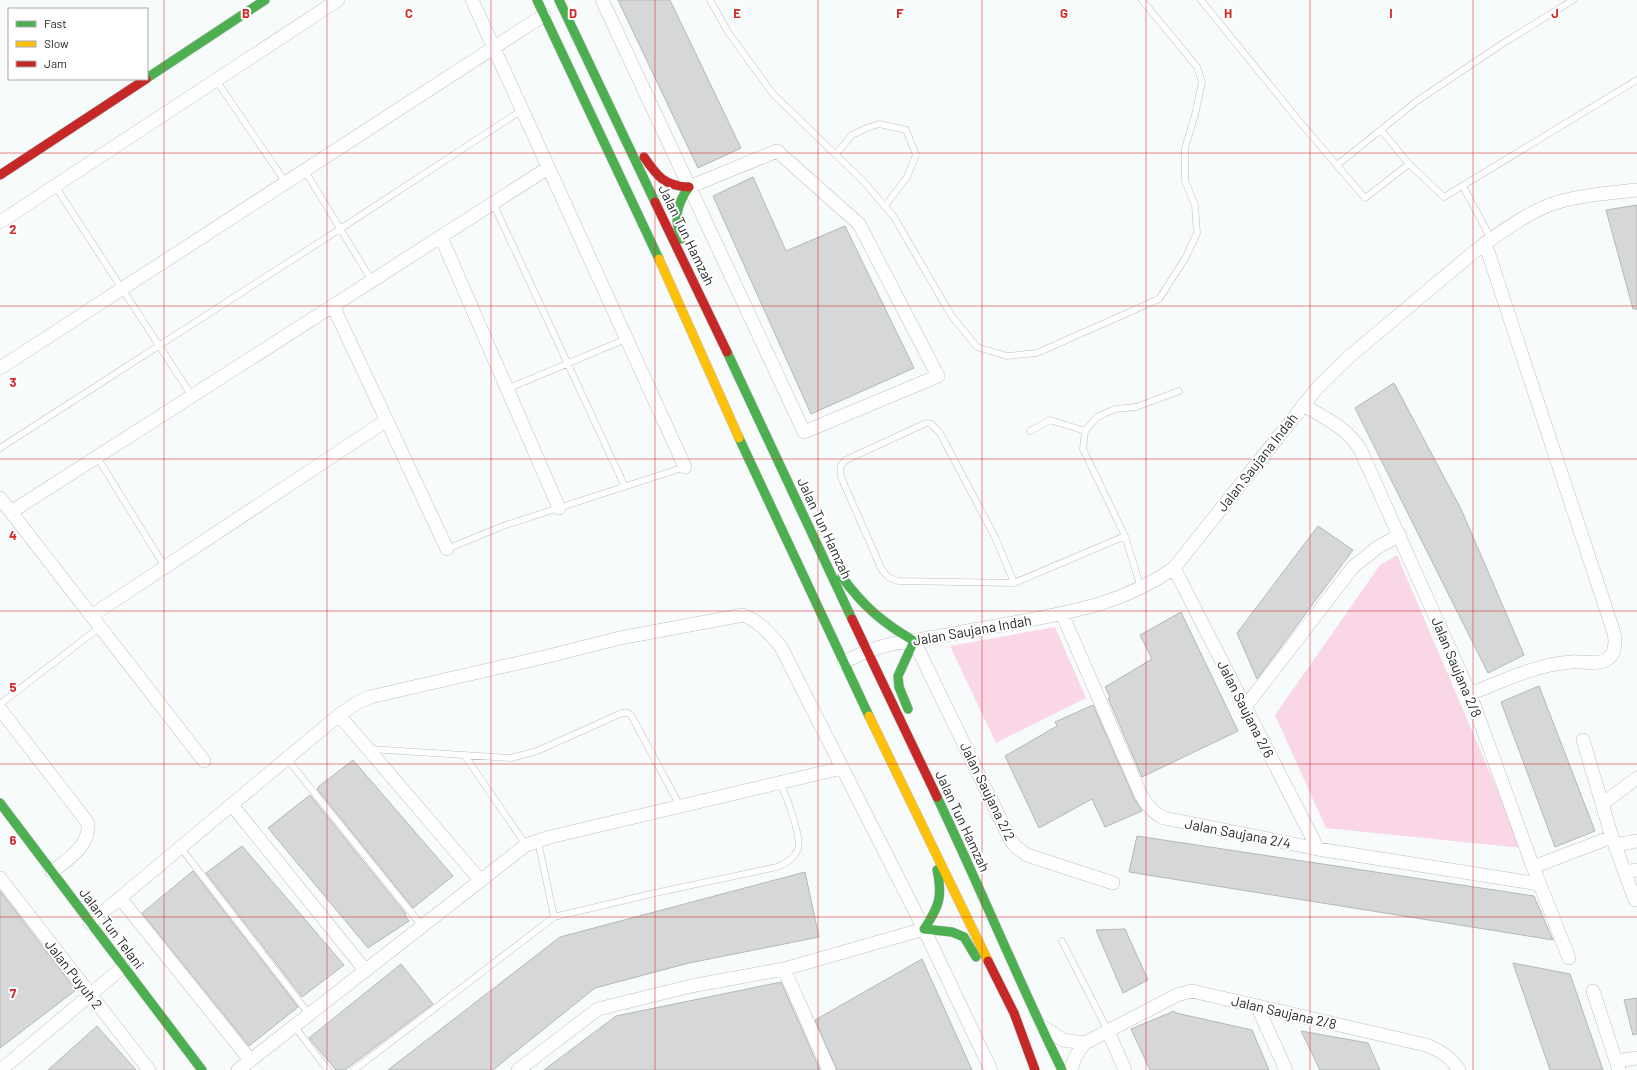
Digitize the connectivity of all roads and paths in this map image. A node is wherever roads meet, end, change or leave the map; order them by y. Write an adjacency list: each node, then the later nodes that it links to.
1 (265, 0): 15 (main road)
2 (338, 0): 17 (street)
3 (472, 0): 14 (street)
4 (537, 0): 12 (main road)
5 (559, 0): 13 (main road, Jalan Tun Hamzah)
6 (562, 0): 13 (main road)
7 (602, 0): 31 (street)
8 (710, 0): 22 (lane)
9 (1142, 0): 34 (lane)
10 (1200, 0): 24 (lane)
11 (1573, 0): 21 (lane)
12 (544, 15): 14 (street); 74 (main road)
13 (573, 29): 20 (main road, Jalan Tun Hamzah)
14 (494, 48): 19 (street); 26 (street)
15 (148, 78)
16 (144, 80): 27 (main road)
17 (216, 80): 28 (lane); 29 (street)
18 (1637, 80): 30 (lane)
19 (522, 110): 25 (street); 36 (lane)
20 (612, 111): 31 (main road); 41 (main road, Jalan Tun Hamzah)
21 (1381, 130): 23 (lane); 24 (lane)
22 (836, 154): 34 (lane); 34 (lane)
23 (1409, 164): 24 (lane); 30 (lane)
24 (1336, 165)
25 (548, 168): 33 (street); 43 (street)
26 (304, 171): 28 (street); 36 (lane)
27 (0, 175)
28 (286, 183): 40 (street)
29 (55, 186): 35 (street); 40 (lane)
30 (1463, 186): 38 (lane)
31 (688, 187): 31 (street); 41 (main road)
32 (1637, 190): 38 (street, Jalan Saujana Indah)
33 (493, 203): 37 (street); 45 (lane)
34 (885, 206)
35 (0, 222)
36 (340, 229): 39 (lane); 44 (lane)
37 (441, 237): 39 (street); 47 (street)
38 (1488, 241): 50 (street, Jalan Saujana Indah); 75 (street)
39 (372, 281): 42 (street)
40 (122, 289): 44 (lane); 46 (street)
41 (703, 301): 57 (main road, Jalan Tun Hamzah)
42 (333, 306): 49 (street); 51 (street)
43 (626, 339): 45 (lane); 56 (street)
44 (158, 344): 49 (lane); 54 (lane)
45 (568, 363): 47 (lane); 58 (lane)
46 (0, 368)
47 (507, 389): 60 (street)
48 (1179, 391): 53 (lane)
49 (192, 396): 55 (street)
50 (1303, 405): 62 (street, Jalan Saujana 2/8); 66 (street, Jalan Saujana Indah)
51 (387, 420): 64 (street); 65 (street)
52 (1030, 431): 53 (lane)
53 (1085, 431): 63 (lane)
54 (0, 448)
55 (96, 458): 61 (street); 65 (lane)
56 (685, 467): 58 (lane)
57 (787, 478): 72 (main road); 73 (main road, Jalan Tun Hamzah)
58 (625, 487): 60 (lane)
59 (0, 498): 61 (street)
60 (559, 508): 64 (lane)
61 (11, 512): 70 (street)
62 (1400, 535): 75 (street, Jalan Saujana 2/8); 77 (street)
63 (1125, 536): 67 (lane); 68 (lane)
64 (447, 549)
65 (165, 567): 70 (street)
66 (1174, 568): 68 (street, Jalan Saujana Indah); 77 (street, Jalan Saujana 2/6)
67 (1014, 583): 67 (lane)
68 (1141, 588): 69 (street, Jalan Saujana Indah)
69 (1062, 614): 72 (street, Jalan Saujana Indah); 100 (street, Jalan Saujana 2/4)
70 (92, 616): 71 (street)
71 (100, 627): 76 (lane); 86 (street)
72 (914, 641): 73 (street, Jalan Saujana Indah); 80 (main road); 106 (street, Jalan Saujana 2/2)
73 (867, 651): 74 (street, Jalan Saujana Indah); 95 (main road, Jalan Tun Hamzah)
74 (844, 662): 88 (main road)
75 (1470, 694): 101 (street, Jalan Saujana 2/8)
76 (0, 704)
77 (1245, 707): 100 (street, Jalan Saujana 2/6)
78 (0, 709): 103 (street)
79 (339, 715): 83 (street); 85 (street); 87 (street)
80 (911, 715)
81 (919, 738): 95 (main road)
82 (1583, 740): 92 (street)
83 (369, 749): 84 (lane); 105 (street)
84 (465, 756): 94 (lane); 98 (lane)
85 (287, 759): 93 (street); 112 (lane)
86 (204, 761)
87 (842, 768): 90 (street); 113 (street)
88 (898, 778): 113 (main road); 140 (main road)
89 (1637, 778): 92 (street)
90 (780, 783): 94 (street); 110 (lane)
91 (0, 803): 103 (main road, Jalan Tun Telani)
92 (1602, 804): 96 (street)
93 (232, 805): 99 (street); 118 (street)
94 (680, 806): 98 (street)
95 (951, 827): 124 (main road, Jalan Tun Hamzah)
96 (1614, 841): 97 (street); 101 (street); 102 (street)
97 (1637, 841)
98 (532, 843): 105 (street); 110 (lane)
99 (181, 848): 108 (street); 122 (lane)
100 (1318, 849): 107 (street, Jalan Saujana 2/4)
101 (1533, 867): 107 (street, Jalan Saujana 2/8)
102 (1631, 871): 109 (street)
103 (52, 872): 111 (main road, Jalan Tun Telani)
104 (0, 878): 120 (street, Jalan Puyuh 2)
105 (480, 880): 112 (street)
106 (1113, 883)
107 (1539, 884): 115 (street, Jalan Saujana 2/8)
108 (120, 898): 111 (street); 128 (street)
109 (1635, 900)
110 (554, 917): 135 (lane)
111 (90, 923): 116 (main road, Jalan Tun Telani)
112 (422, 926): 118 (street)
113 (924, 929): 117 (street); 138 (street); 139 (main road)
114 (1062, 941): 125 (lane)
115 (1569, 958)
116 (123, 967): 120 (street); 132 (main road, Jalan Tun Telani)
117 (784, 968): 136 (street); 137 (street)
118 (365, 970): 122 (street)
119 (1593, 991): 129 (street)
120 (90, 994): 130 (street); 131 (street, Jalan Puyuh 2)
121 (1257, 1006): 125 (street, Jalan Saujana 2/8); 144 (street); 145 (street, Jalan Saujana 2/8)
122 (309, 1014): 123 (street)
123 (294, 1026): 128 (street); 134 (lane)
124 (1040, 1026): 126 (street); 141 (main road, Jalan Tun Hamzah)
125 (1108, 1031): 126 (street, Jalan Saujana 2/8); 143 (street)
126 (1085, 1043): 142 (street)
127 (1637, 1058): 129 (street)
128 (250, 1060): 133 (street)
129 (1618, 1066)
130 (1, 1070)
131 (149, 1070)
132 (202, 1070)
133 (238, 1070)
134 (328, 1070)
135 (354, 1070)
136 (518, 1070)
137 (829, 1070)
138 (991, 1070)
139 (1032, 1070)
140 (1035, 1070)
141 (1062, 1070)
142 (1071, 1070)
143 (1125, 1070)
144 (1286, 1070)
145 (1459, 1070)

